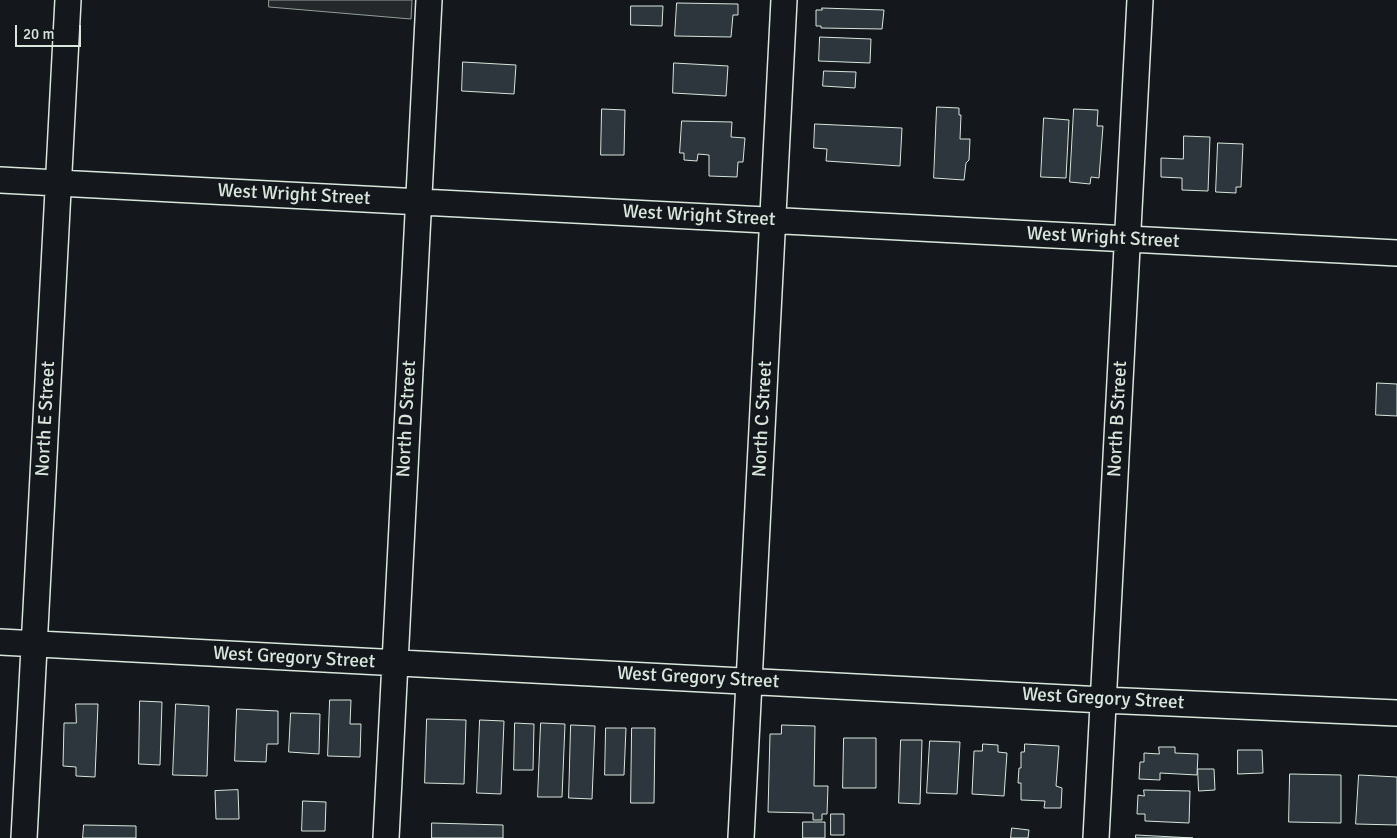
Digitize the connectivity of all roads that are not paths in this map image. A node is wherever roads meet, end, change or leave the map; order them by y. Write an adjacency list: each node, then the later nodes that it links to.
1 (68, 0): 6 (street, North E Street)
2 (429, 0): 7 (street, North D Street)
3 (784, 0): 8 (street, North C Street)
4 (1140, 0): 9 (street, North B Street)
5 (0, 180): 6 (street, West Wright Street)
6 (59, 183): 7 (street, West Wright Street); 12 (street, North E Street)
7 (418, 201): 8 (street, West Wright Street); 13 (street, North D Street)
8 (773, 220): 9 (street, West Wright Street); 14 (street, North C Street)
9 (1127, 239): 10 (street, West Wright Street); 15 (street, North B Street)
10 (1397, 253)
11 (0, 642): 12 (street, West Gregory Street)
12 (34, 644): 13 (street, West Gregory Street); 17 (street, North E Street)
13 (395, 663): 14 (street, West Gregory Street); 18 (street, North D Street)
14 (749, 681): 15 (street, West Gregory Street); 19 (street, North C Street)
15 (1103, 700): 16 (street, West Gregory Street); 20 (street, North B Street)
16 (1397, 713)
17 (24, 838)
18 (386, 838)
19 (741, 838)
20 (1096, 838)

